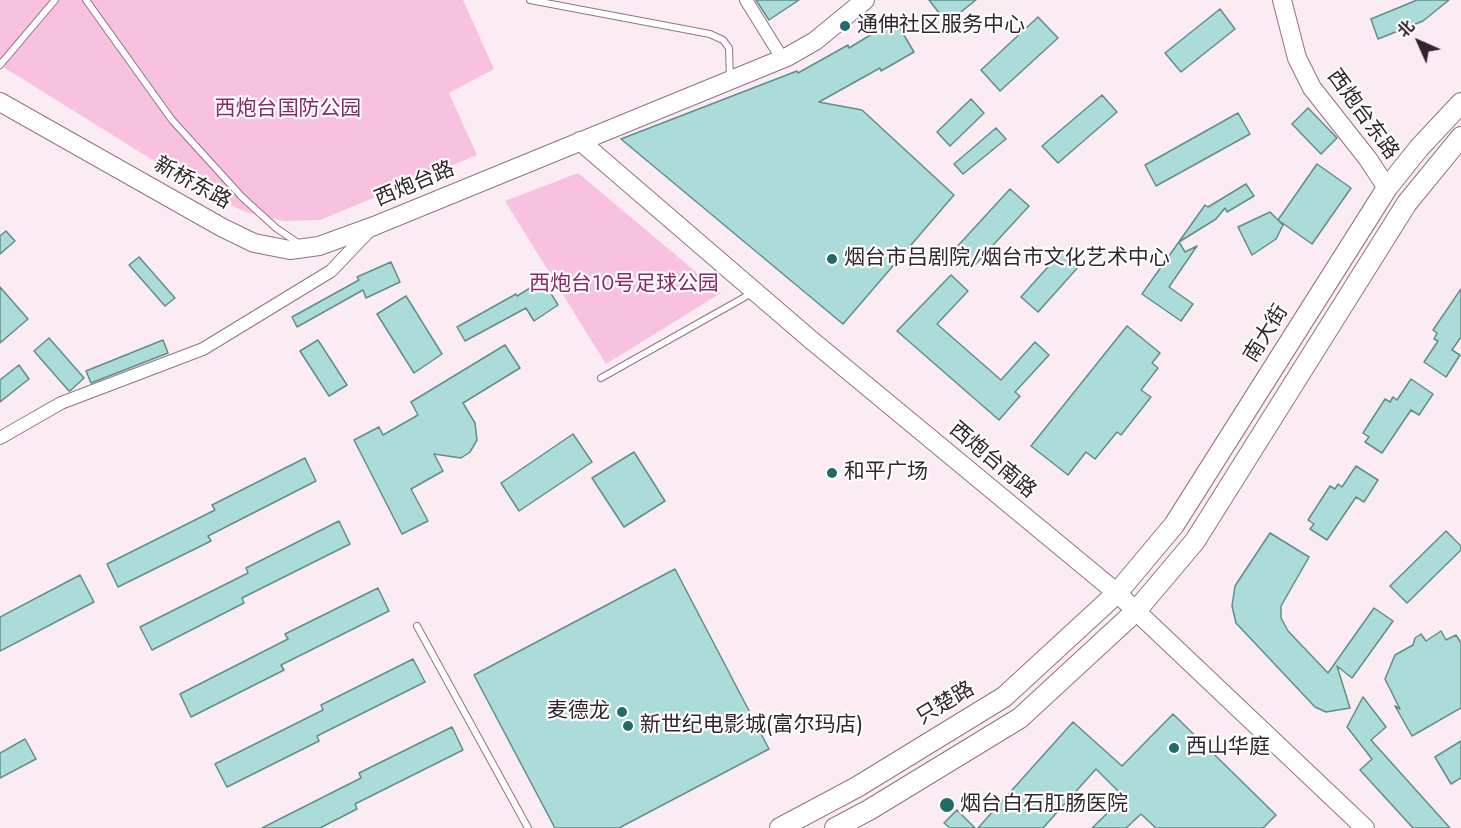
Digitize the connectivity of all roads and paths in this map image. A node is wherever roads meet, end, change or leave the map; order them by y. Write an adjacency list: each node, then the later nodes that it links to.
1 (56, 0): 8 (lane)
2 (86, 0): 16 (lane)
3 (531, 0): 9 (lane)
4 (746, 0): 7 (street)
5 (865, 0): 7 (street, 西炮台路)
6 (1282, 0): 14 (street, 西炮台东路)
7 (782, 58): 9 (street, 西炮台路)
8 (0, 65)
9 (730, 79): 13 (street, 西炮台路)
10 (0, 102): 16 (street, 新桥东路)
11 (1461, 103): 14 (main road, 南大街)
12 (1461, 137): 21 (main road)
13 (580, 141): 15 (street, 西炮台路); 17 (street, 西炮台南路)
14 (1387, 188): 20 (main road, 南大街)
15 (374, 226): 16 (street, 新桥东路); 19 (street, 西炮台路)
16 (307, 248)
17 (755, 291): 18 (lane); 20 (street, 西炮台南路)
18 (601, 378)
19 (0, 438)
20 (1117, 594): 21 (street, 西炮台南路); 24 (main road, 只楚路)
21 (1136, 611): 25 (main road); 26 (street, 西炮台南路)
22 (417, 626): 23 (lane)
23 (528, 828)
24 (780, 828)
25 (835, 828)
26 (1365, 828)

